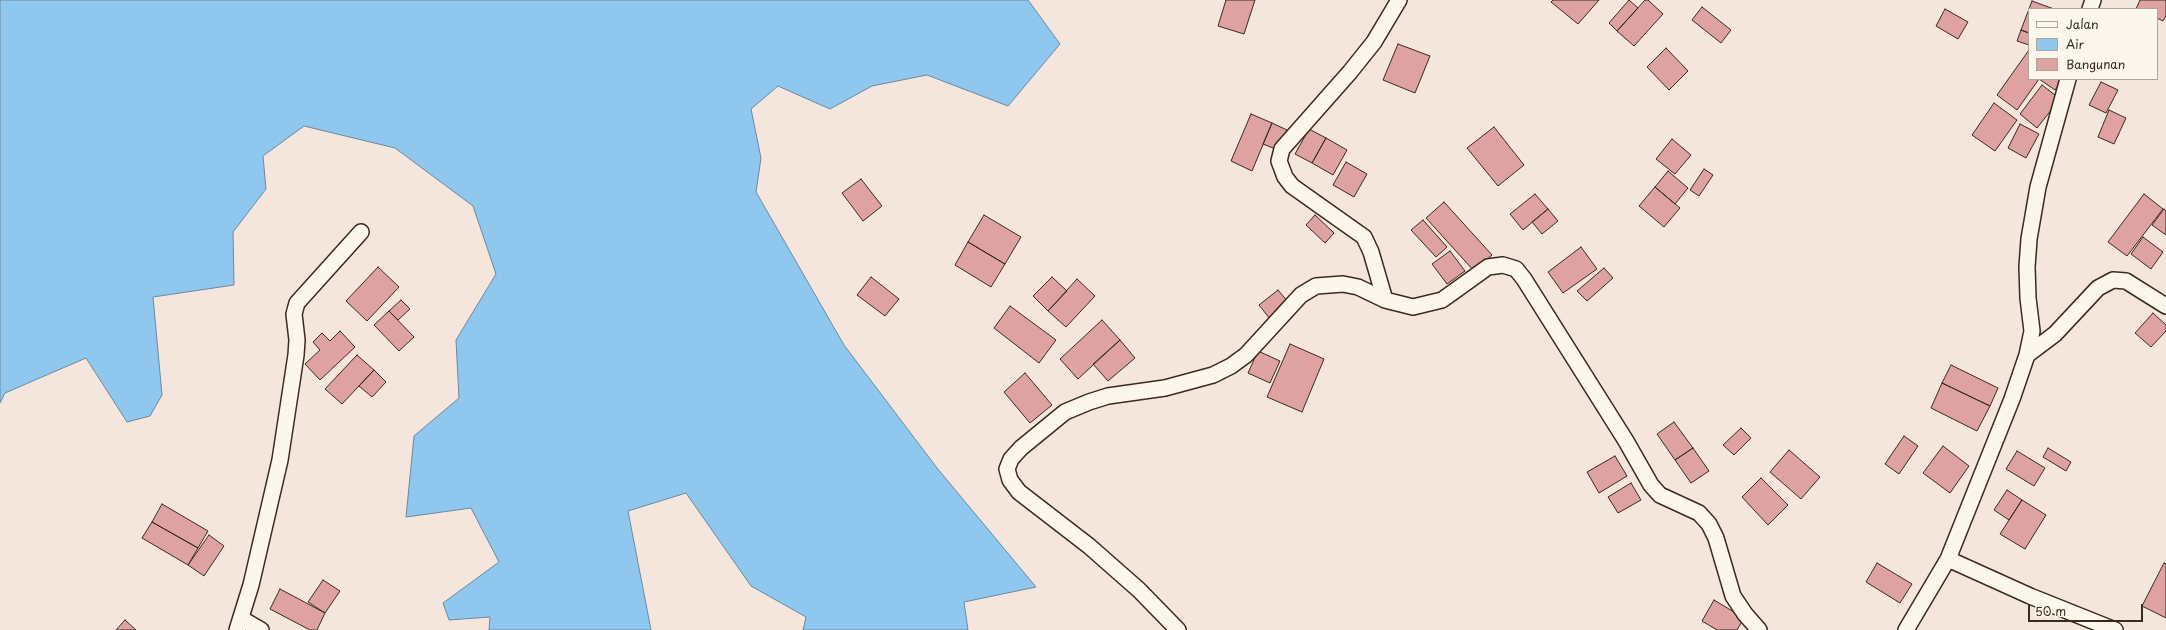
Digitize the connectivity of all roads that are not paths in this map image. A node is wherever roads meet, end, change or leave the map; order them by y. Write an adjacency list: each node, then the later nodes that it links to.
1 (1399, 0): 4 (street)
2 (2068, 80): 6 (street)
3 (361, 232): 8 (street)
4 (1385, 300): 10 (street); 11 (street)
5 (2166, 306): 6 (street)
6 (2027, 355): 7 (street)
7 (1948, 559): 12 (street); 13 (street)
8 (240, 624): 9 (street)
9 (261, 630)
10 (1178, 630)
11 (1758, 630)
12 (1906, 630)
13 (2115, 630)

